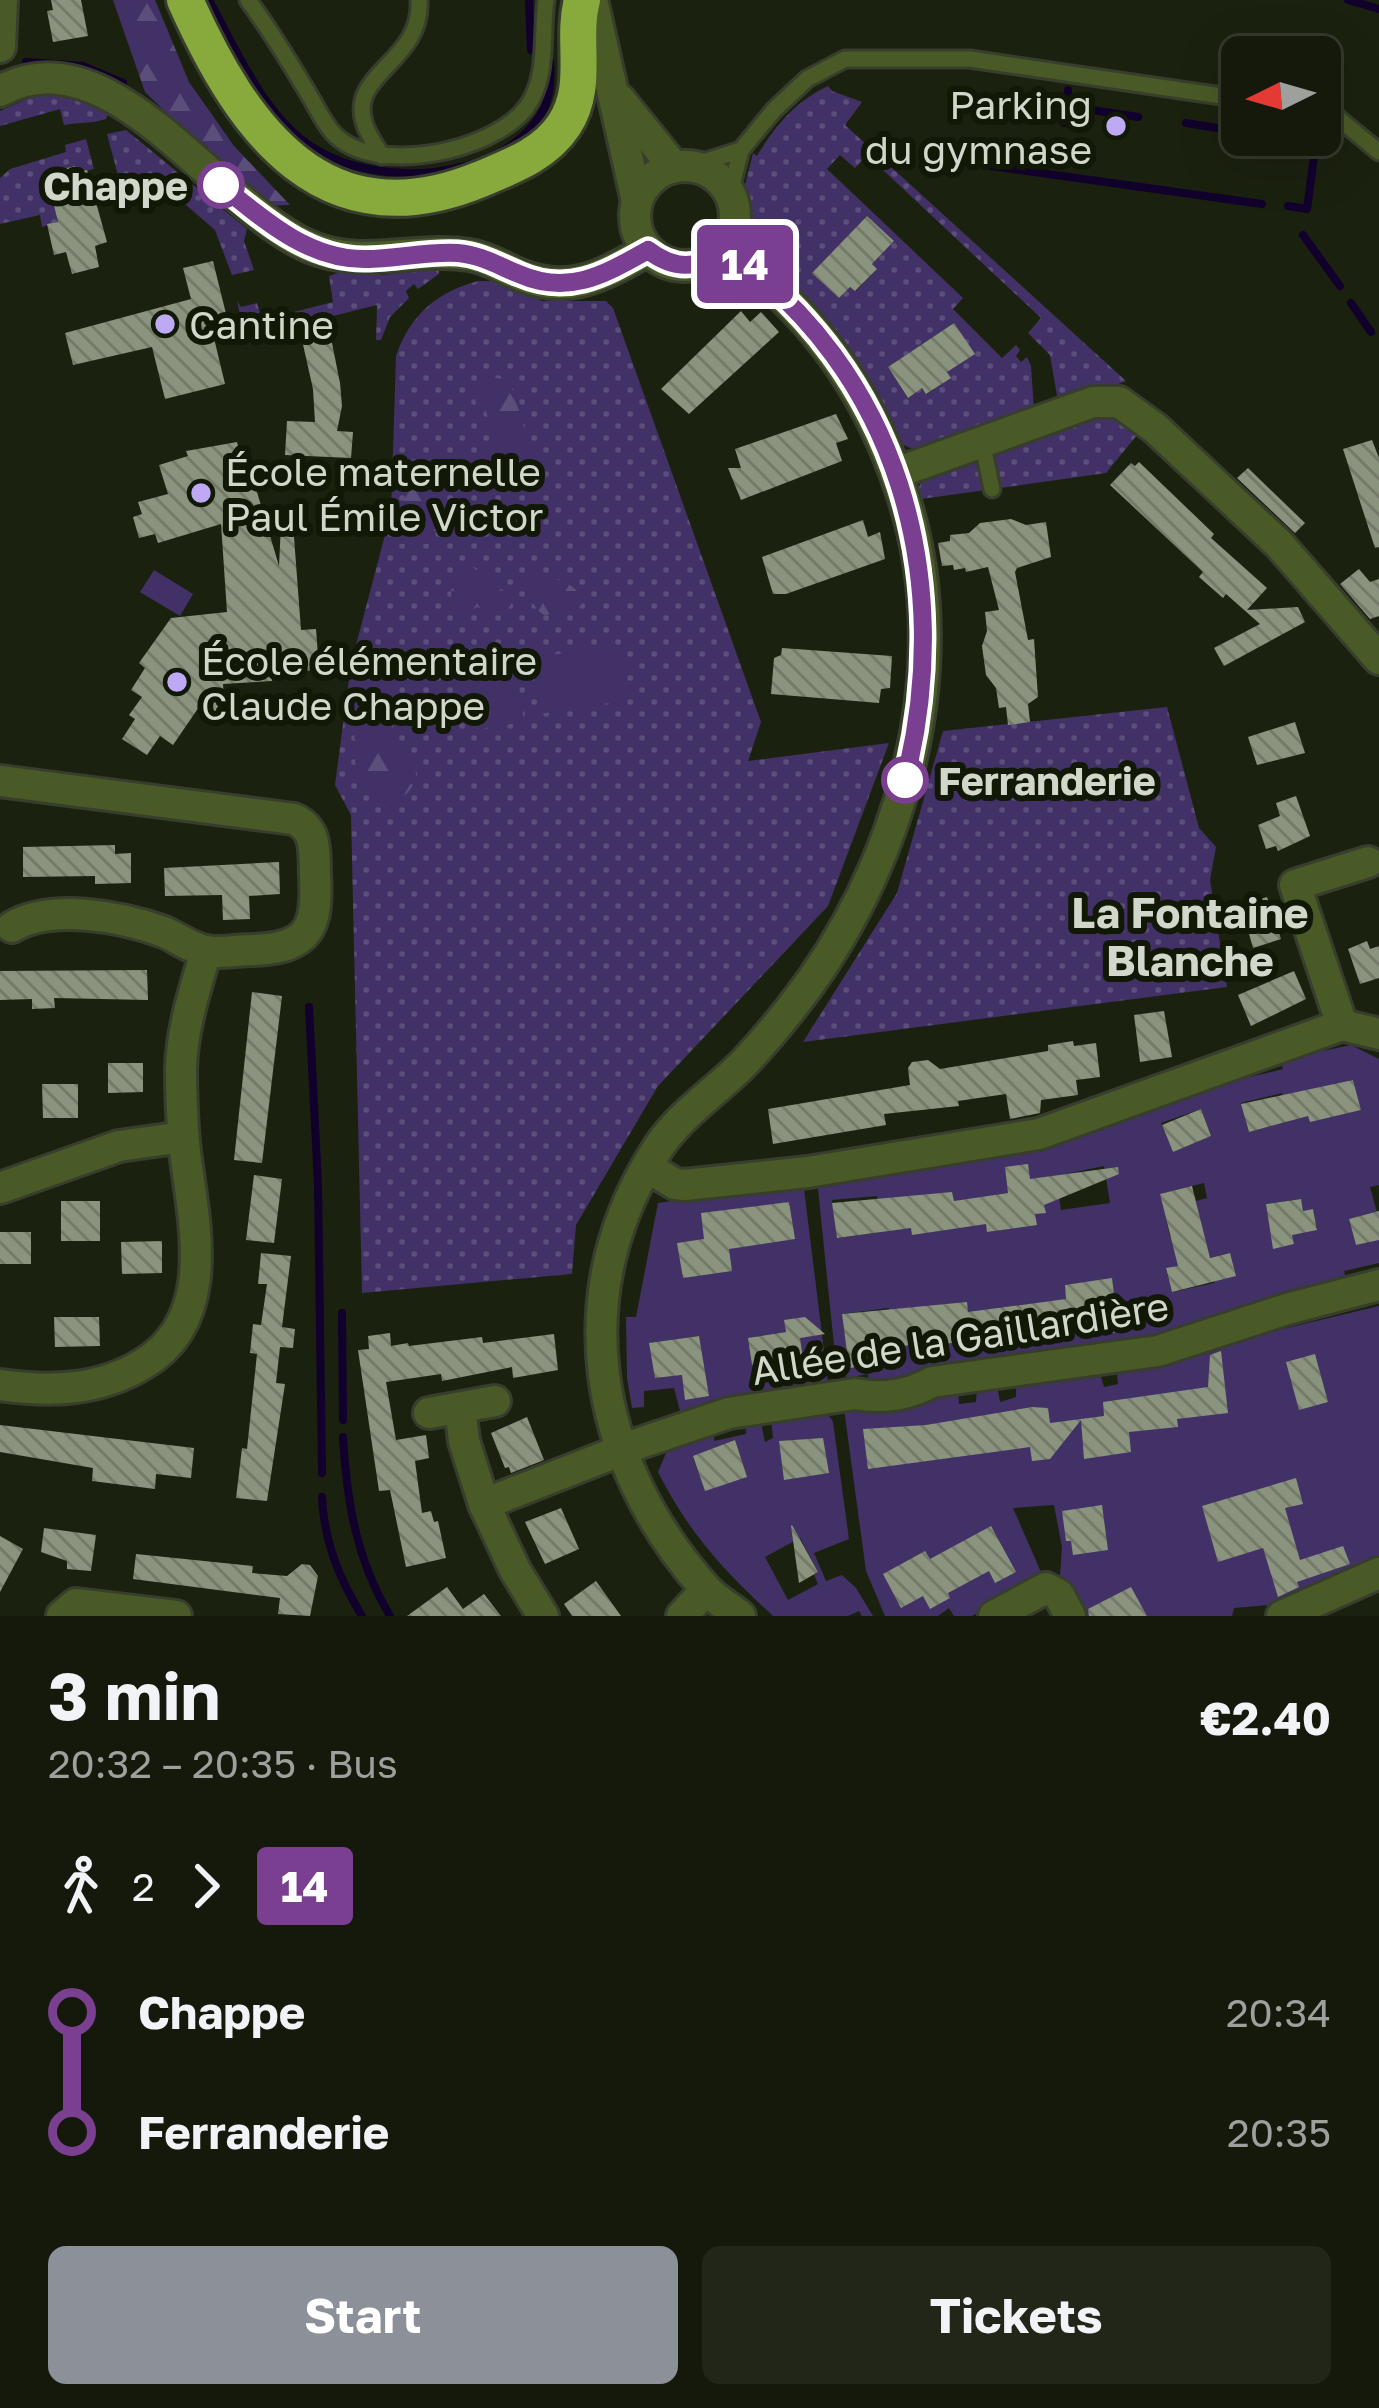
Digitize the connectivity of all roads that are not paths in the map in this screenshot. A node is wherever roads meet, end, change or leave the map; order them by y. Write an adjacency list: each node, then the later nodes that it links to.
1 (2, 0): 8 (street)
2 (185, 0): 6 (highway)
3 (248, 0): 15 (lane)
4 (419, 0): 15 (lane)
5 (546, 0): 15 (lane)
6 (582, 0)
7 (592, 0): 9 (street)
8 (0, 47)
9 (614, 89): 16 (street); 18 (street)
10 (0, 91): 20 (street)
11 (1221, 96): 13 (lane)
12 (1341, 120): 14 (lane)
13 (741, 150): 16 (lane); 17 (lane)
14 (1379, 152)
15 (382, 156)
16 (682, 167): 17 (street); 18 (street)
17 (730, 193): 19 (street)
18 (638, 201): 20 (street)
19 (724, 249): 20 (street); 22 (street)
20 (648, 250)
21 (982, 442): 22 (street); 23 (lane); 24 (street)
22 (896, 473): 32 (street)
23 (992, 489)
24 (1379, 659)
25 (0, 781): 28 (street)
26 (1368, 862): 29 (street)
27 (12, 927): 28 (street)
28 (206, 951): 31 (street)
29 (1342, 1025): 30 (street); 32 (street)
30 (1379, 1034)
31 (183, 1137): 33 (street); 35 (street)
32 (647, 1167): 37 (street)
33 (0, 1188)
34 (1379, 1285): 37 (street, Allée de la Gaillardière)
35 (0, 1385)
36 (495, 1401): 38 (street)
37 (622, 1450): 38 (street, Allée de la Gaillardière); 40 (street)
38 (484, 1504): 43 (street)
39 (1379, 1573): 48 (street)
40 (706, 1590): 44 (street); 45 (street)
41 (62, 1616): 42 (street)
42 (176, 1616)
43 (543, 1616)
44 (682, 1616)
45 (740, 1616)
46 (994, 1616): 47 (street)
47 (1070, 1616)
48 (1282, 1616)

